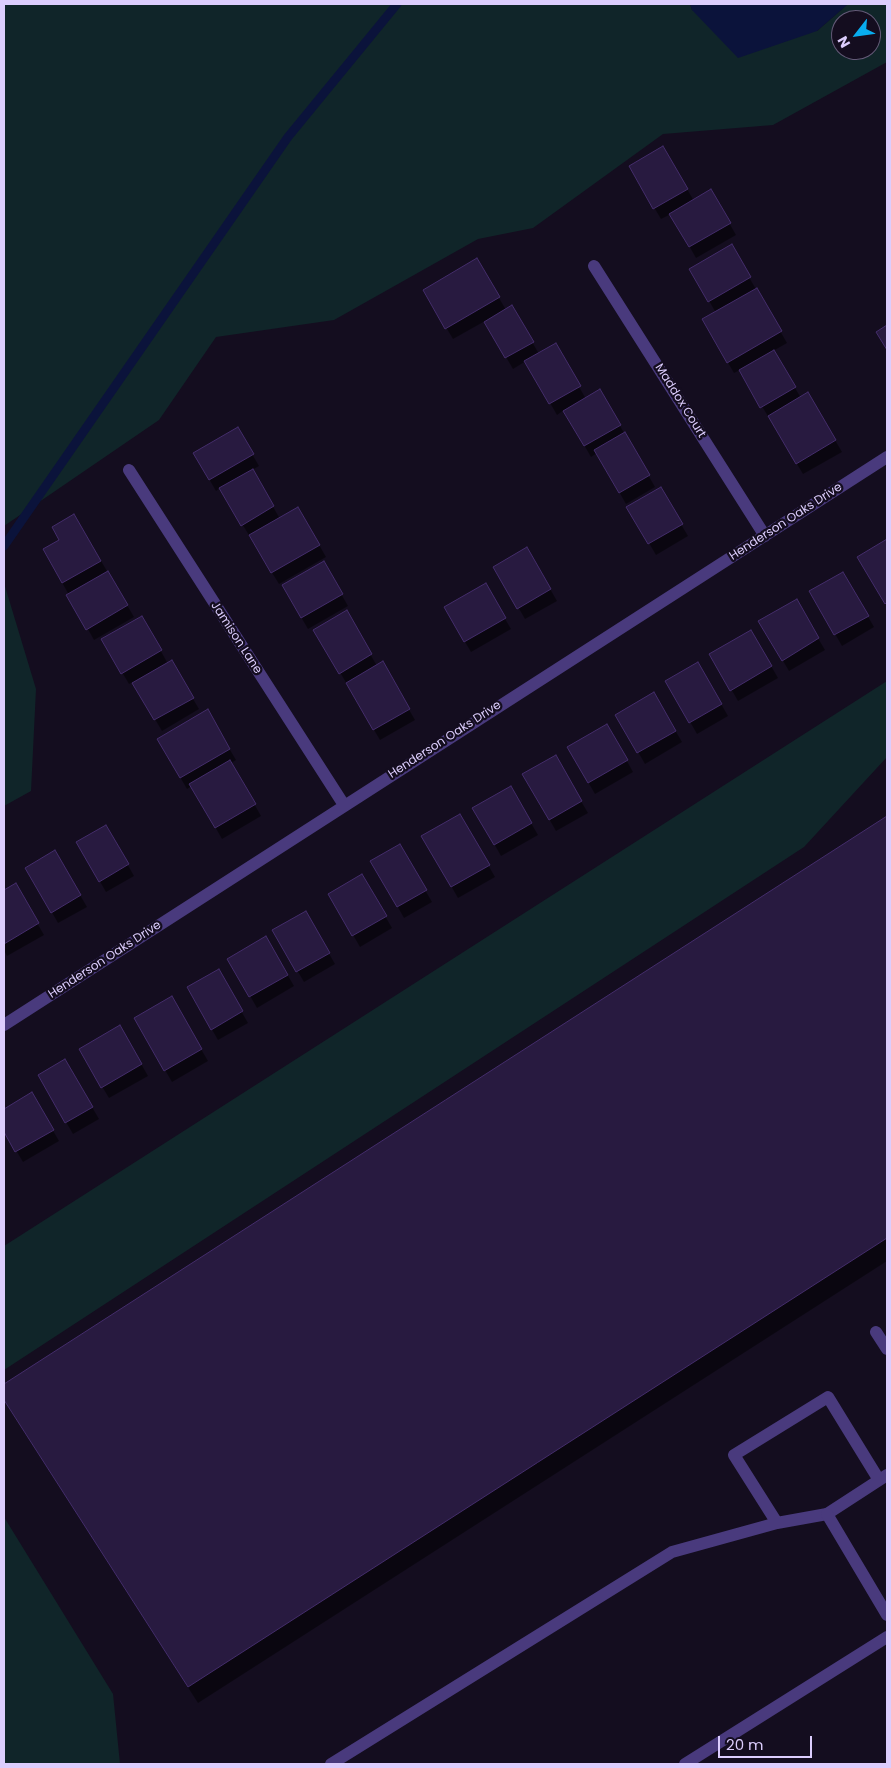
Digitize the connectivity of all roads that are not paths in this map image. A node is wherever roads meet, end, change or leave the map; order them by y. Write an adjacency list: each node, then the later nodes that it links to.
1 (594, 266): 4 (street, Maddox Court)
2 (887, 457): 4 (street, Henderson Oaks Drive)
3 (129, 470): 5 (street, Jamison Lane)
4 (765, 536): 5 (street, Henderson Oaks Drive)
5 (344, 805): 6 (street, Henderson Oaks Drive)
6 (4, 1025)
7 (876, 1332): 8 (street)
8 (887, 1349)
9 (883, 1478): 10 (street); 11 (street)
10 (827, 1514): 11 (street); 12 (street)
11 (777, 1523): 14 (street)
12 (887, 1615)
13 (887, 1637): 15 (street)
14 (331, 1764)
15 (685, 1764)

